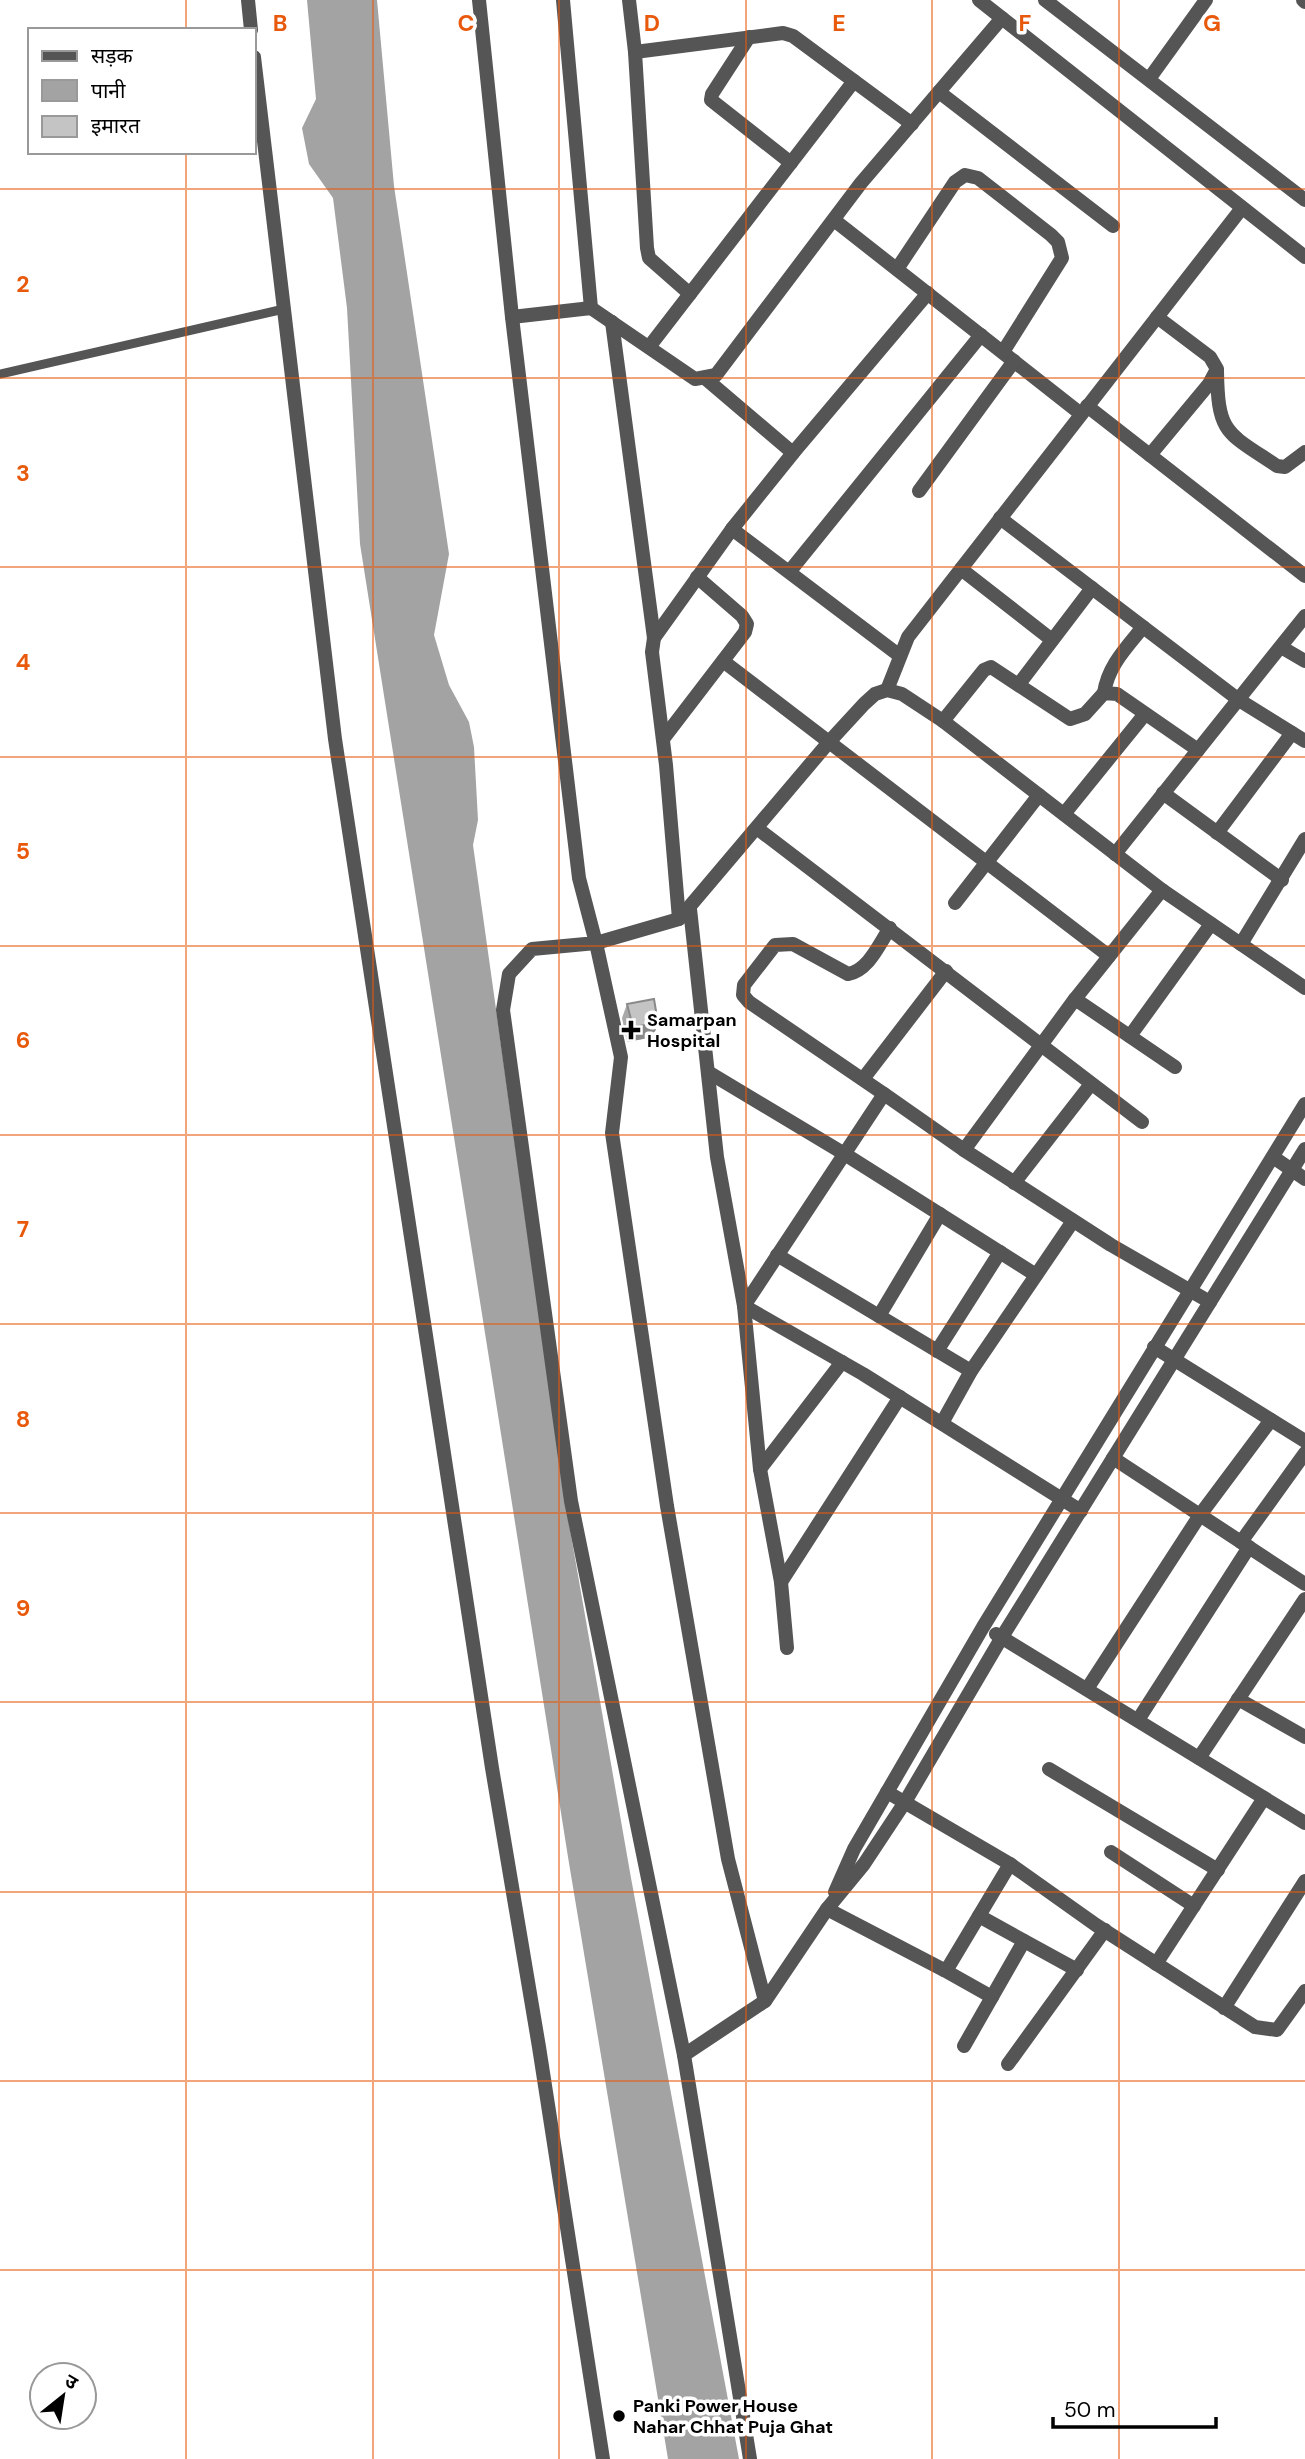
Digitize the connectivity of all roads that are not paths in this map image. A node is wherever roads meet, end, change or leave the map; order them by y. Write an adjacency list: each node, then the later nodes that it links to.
1 (248, 0): 9 (street)
2 (479, 0): 28 (street)
3 (563, 0): 26 (street)
4 (629, 0): 11 (street)
5 (979, 0): 8 (street)
6 (1045, 0): 13 (street)
7 (1206, 0): 13 (street)
8 (1002, 18): 15 (street); 19 (street)
9 (251, 28)
10 (749, 37): 11 (street); 14 (street); 17 (street)
11 (635, 52): 25 (street)
12 (256, 76): 27 (street)
13 (1149, 79): 18 (street)
14 (854, 80): 16 (street); 17 (street)
15 (939, 92): 16 (street); 21 (street)
16 (912, 124): 20 (street)
17 (791, 163): 25 (street)
18 (1305, 200)
19 (1242, 208): 22 (street); 29 (street)
20 (834, 220): 23 (street); 36 (street)
21 (1113, 226)
22 (1305, 257)
23 (897, 269): 24 (street); 33 (street)
24 (928, 293): 31 (street); 39 (street)
25 (690, 294): 32 (street)
26 (591, 308): 28 (street); 30 (street)
27 (284, 309): 35 (lane); 164 (street)
28 (512, 317): 82 (street)
29 (1157, 317): 34 (street); 37 (street)
30 (612, 322): 32 (street); 51 (street)
31 (981, 335): 33 (street); 45 (street)
32 (649, 347): 36 (street)
33 (1008, 357): 37 (street); 41 (street)
34 (1217, 369): 38 (street); 40 (street)
35 (0, 374)
36 (706, 379): 39 (street)
37 (1084, 410): 40 (street); 42 (street)
38 (1305, 452)
39 (793, 453): 43 (street)
40 (1150, 455): 46 (street)
41 (919, 491)
42 (1000, 518): 44 (street); 48 (street)
43 (732, 529): 45 (street); 47 (street)
44 (961, 569): 52 (street); 54 (street)
45 (790, 571): 54 (street)
46 (1305, 576)
47 (697, 577): 51 (street); 55 (street)
48 (1092, 588): 50 (street); 52 (street)
49 (1305, 616): 53 (street)
50 (1143, 627): 59 (street); 60 (street)
51 (654, 638): 64 (street)
52 (1052, 640): 57 (street)
53 (1281, 647): 56 (street); 60 (street)
54 (900, 656): 58 (street)
55 (723, 661): 64 (street); 66 (street)
56 (1305, 661)
57 (1018, 684): 59 (street); 62 (street)
58 (887, 690): 62 (street); 66 (street)
59 (1104, 693): 61 (street)
60 (1239, 701): 63 (street); 67 (street)
61 (1145, 714): 67 (street); 70 (street)
62 (943, 721): 69 (street)
63 (1292, 733): 65 (street); 72 (street)
64 (663, 739): 79 (street)
65 (1305, 741)
66 (829, 742): 71 (street); 75 (street)
67 (1198, 750): 68 (street)
68 (1163, 793): 72 (street); 74 (street)
69 (1039, 795): 70 (street); 75 (street)
70 (1063, 814): 74 (street)
71 (758, 829): 79 (street); 81 (street)
72 (1217, 833): 76 (street)
73 (1305, 839): 76 (street)
74 (1115, 854): 77 (street)
75 (985, 864): 78 (street); 84 (street)
76 (1282, 880): 83 (street)
77 (1162, 890): 80 (street); 84 (street)
78 (955, 903)
79 (684, 914): 82 (street); 91 (street)
80 (1211, 924): 83 (street); 88 (street)
81 (890, 928): 85 (street); 92 (street)
82 (596, 943): 159 (street); 162 (street)
83 (1241, 944): 86 (street)
84 (1109, 956): 87 (street)
85 (946, 971): 89 (street); 92 (street)
86 (1305, 988)
87 (1075, 999): 88 (street); 89 (street)
88 (1130, 1036): 90 (street)
89 (1040, 1045): 93 (street); 98 (street)
90 (1175, 1067)
91 (708, 1072): 99 (street); 111 (street)
92 (863, 1079): 94 (street)
93 (1091, 1084): 96 (street); 103 (street)
94 (884, 1094): 98 (street); 99 (street)
95 (1305, 1104): 100 (street)
96 (1142, 1122)
97 (1305, 1149): 101 (street)
98 (964, 1150): 103 (street)
99 (844, 1153): 104 (street); 107 (street)
100 (1273, 1157): 101 (street); 109 (street)
101 (1292, 1170): 102 (street); 110 (street)
102 (1305, 1179)
103 (1014, 1183): 105 (street)
104 (940, 1214): 106 (street); 112 (street)
105 (1073, 1221): 108 (street); 109 (street)
106 (1000, 1252): 108 (street); 114 (street)
107 (777, 1255): 111 (street); 112 (street)
108 (1036, 1275): 117 (street)
109 (1191, 1291): 110 (street); 113 (street)
110 (1210, 1302): 115 (street)
111 (744, 1306): 116 (street); 124 (street)
112 (879, 1316): 114 (street)
113 (1154, 1347): 115 (street); 125 (street)
114 (937, 1350): 117 (street)
115 (1175, 1359): 119 (street); 123 (street)
116 (842, 1362): 118 (street); 124 (street)
117 (971, 1371): 120 (street)
118 (900, 1396): 120 (street); 129 (street)
119 (1271, 1420): 121 (street); 127 (street)
120 (942, 1423): 125 (street)
121 (1305, 1441)
122 (1305, 1453): 128 (street)
123 (1114, 1458): 126 (street); 127 (street)
124 (760, 1469): 129 (street)
125 (1061, 1499): 126 (street); 132 (street)
126 (1081, 1511): 133 (street)
127 (1200, 1515): 128 (street); 135 (street)
128 (1245, 1544): 130 (street); 137 (street)
129 (781, 1582): 134 (street)
130 (1305, 1584)
131 (1305, 1599): 136 (street)
132 (983, 1627): 133 (street); 141 (street)
133 (1002, 1637): 135 (street); 143 (street)
134 (787, 1648)
135 (1087, 1689): 137 (street)
136 (1238, 1699): 138 (street); 139 (street)
137 (1138, 1720): 139 (street)
138 (1305, 1737)
139 (1199, 1758): 142 (street)
140 (1049, 1769): 147 (street)
141 (887, 1792): 143 (street); 150 (street)
142 (1264, 1798): 144 (street); 147 (street)
143 (905, 1802): 146 (street); 150 (street)
144 (1303, 1818)
145 (1111, 1852): 149 (street)
146 (1010, 1864): 151 (street); 152 (street)
147 (1218, 1870): 149 (street)
148 (1305, 1881): 160 (street)
149 (1194, 1906): 154 (street)
150 (827, 1909): 155 (street); 159 (street)
151 (979, 1916): 153 (street); 155 (street)
152 (1105, 1930): 154 (street); 156 (street)
153 (1024, 1941): 156 (street); 158 (street)
154 (1156, 1964): 160 (street)
155 (943, 1970): 158 (street)
156 (1077, 1970): 163 (street)
157 (1305, 1991): 160 (street)
158 (992, 1997): 161 (street)
159 (765, 2001): 162 (street)
160 (1224, 2008)
161 (964, 2046)
162 (684, 2055): 165 (street)
163 (1008, 2064)
164 (603, 2459)
165 (750, 2459)

